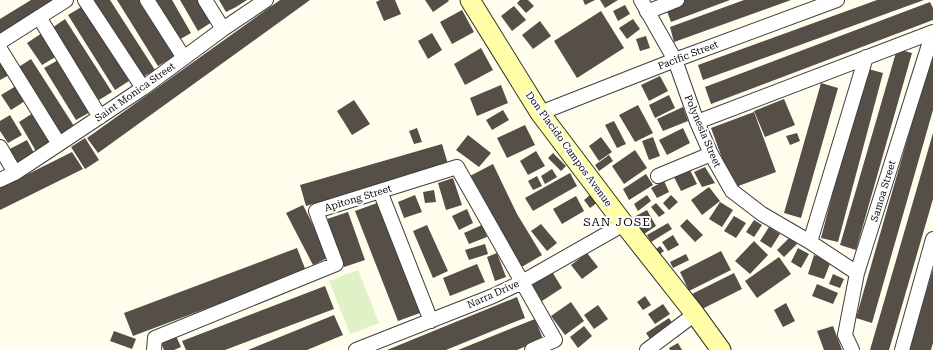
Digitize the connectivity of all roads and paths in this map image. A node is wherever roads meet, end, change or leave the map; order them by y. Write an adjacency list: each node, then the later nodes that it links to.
1 (66, 0): 10 (street)
2 (85, 0): 18 (street)
3 (147, 0): 16 (street)
4 (205, 0): 11 (street)
5 (266, 0): 11 (street, Saint Monica Street)
6 (470, 0): 19 (main road, Don Placido Campos Avenue)
7 (677, 0): 9 (street)
8 (836, 0): 17 (street, Pacific Street)
9 (644, 6): 17 (street, Polynesia Street)
10 (40, 17): 13 (street); 20 (street)
11 (223, 29): 16 (street, Saint Monica Street)
12 (933, 32): 15 (street); 32 (street, Samoa Street)
13 (0, 42)
14 (0, 49): 22 (street)
15 (866, 57): 21 (street); 31 (street)
16 (184, 58): 18 (street, Saint Monica Street)
17 (675, 60): 19 (street, Pacific Street); 21 (street, Polynesia Street)
18 (143, 88): 20 (street, Saint Monica Street)
19 (540, 113): 29 (main road, Don Placido Campos Avenue)
20 (100, 117): 22 (street, Saint Monica Street)
21 (697, 122): 24 (street, Polynesia Street)
22 (59, 144): 25 (street, Saint Monica Street)
23 (0, 147): 25 (street)
24 (711, 154): 26 (street); 31 (street, Polynesia Street)
25 (15, 173): 27 (street, Saint Monica Street)
26 (658, 176)
27 (0, 180)
28 (380, 191): 33 (street, Apitong Street); 35 (street); 36 (street, Apitong Street)
29 (624, 224): 33 (street, Narra Drive); 34 (main road, Don Placido Campos Avenue)
30 (933, 239): 42 (street)
31 (810, 242): 32 (street, Polynesia Street)
32 (857, 273): 41 (street, Samoa Street)
33 (522, 282): 35 (street, Narra Drive); 38 (street)
34 (695, 314): 39 (street); 40 (main road, Don Placido Campos Avenue)
35 (431, 320): 37 (street, Narra Drive)
36 (154, 350)
37 (356, 350)
38 (532, 350)
39 (647, 350)
40 (721, 350)
41 (852, 350)
42 (902, 350)

